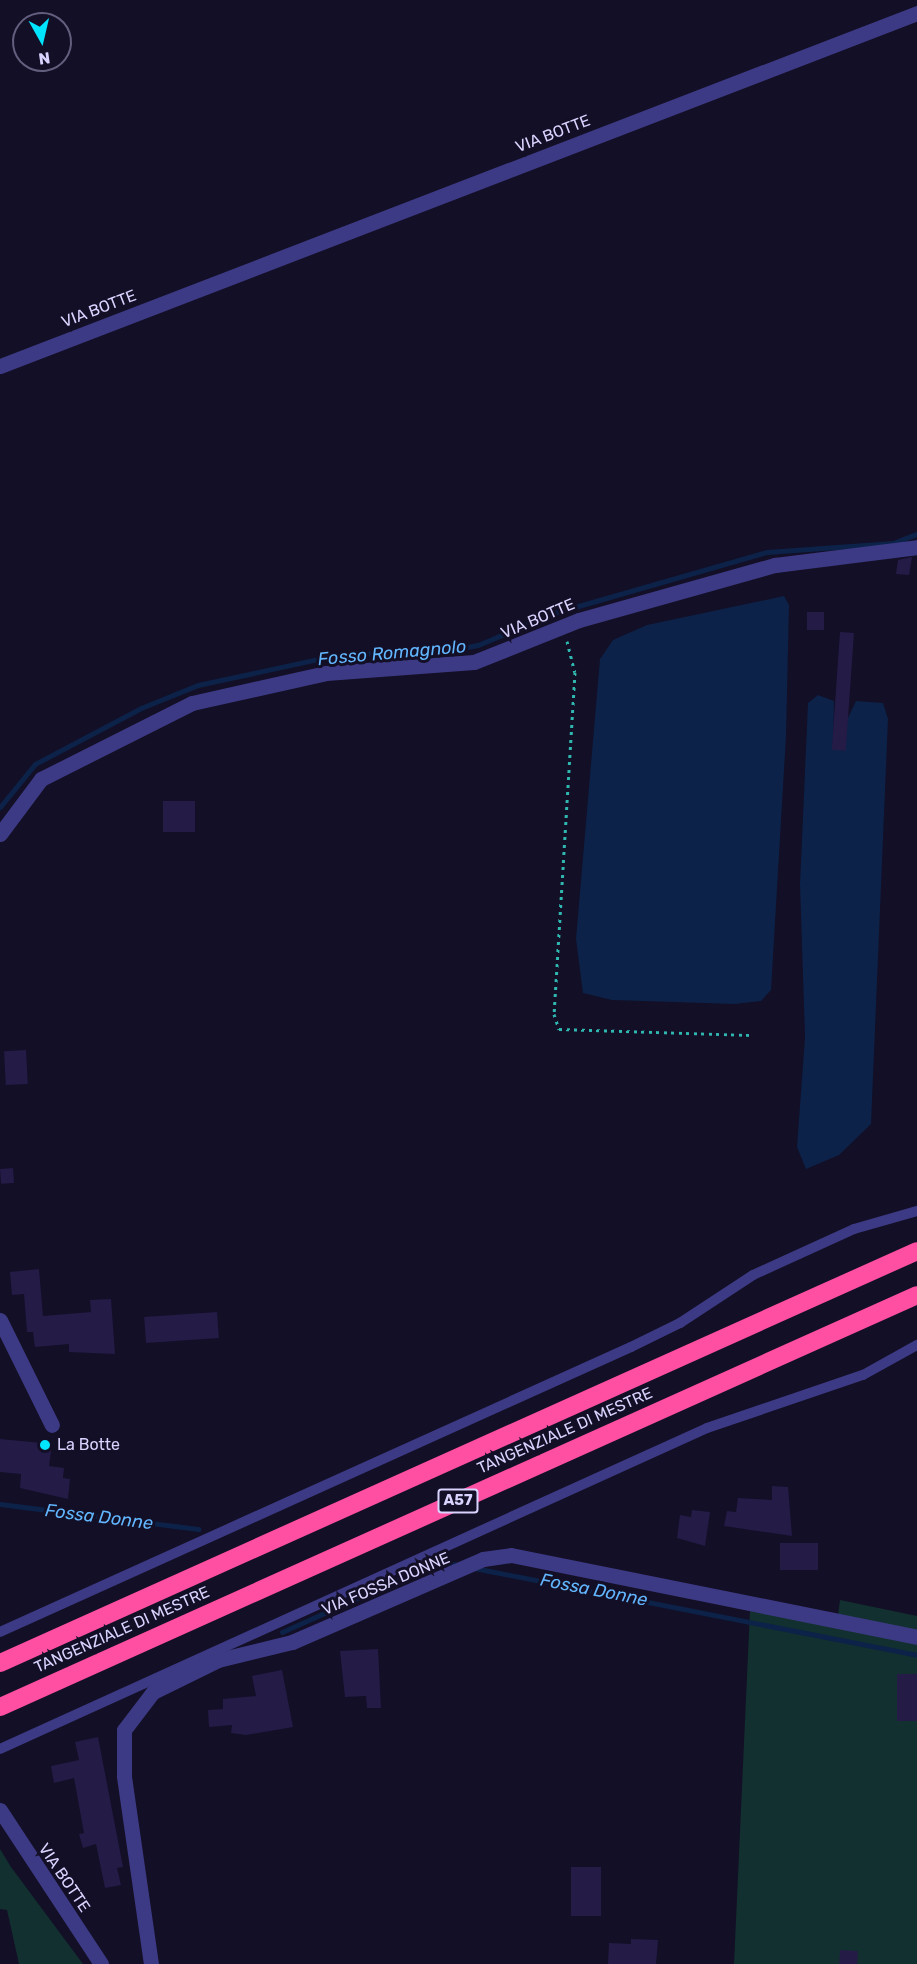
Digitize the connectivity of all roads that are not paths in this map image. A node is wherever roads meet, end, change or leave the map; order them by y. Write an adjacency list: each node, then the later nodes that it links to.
1 (917, 13): 2 (street, VIA BOTTE)
2 (0, 366)
3 (917, 548): 4 (street, VIA BOTTE)
4 (0, 834)
5 (917, 1211): 11 (lane)
6 (917, 1251): 13 (highway, TANGENZIALE DI MESTRE / A57)
7 (917, 1294): 14 (highway, TANGENZIALE DI MESTRE / A57)
8 (0, 1320): 10 (street)
9 (917, 1345): 15 (lane)
10 (52, 1425)
11 (0, 1632)
12 (917, 1637): 18 (street, VIA FOSSA DONNE)
13 (0, 1663)
14 (0, 1707)
15 (0, 1749)
16 (0, 1810): 17 (street, VIA BOTTE)
17 (101, 1964)
18 (151, 1964)

